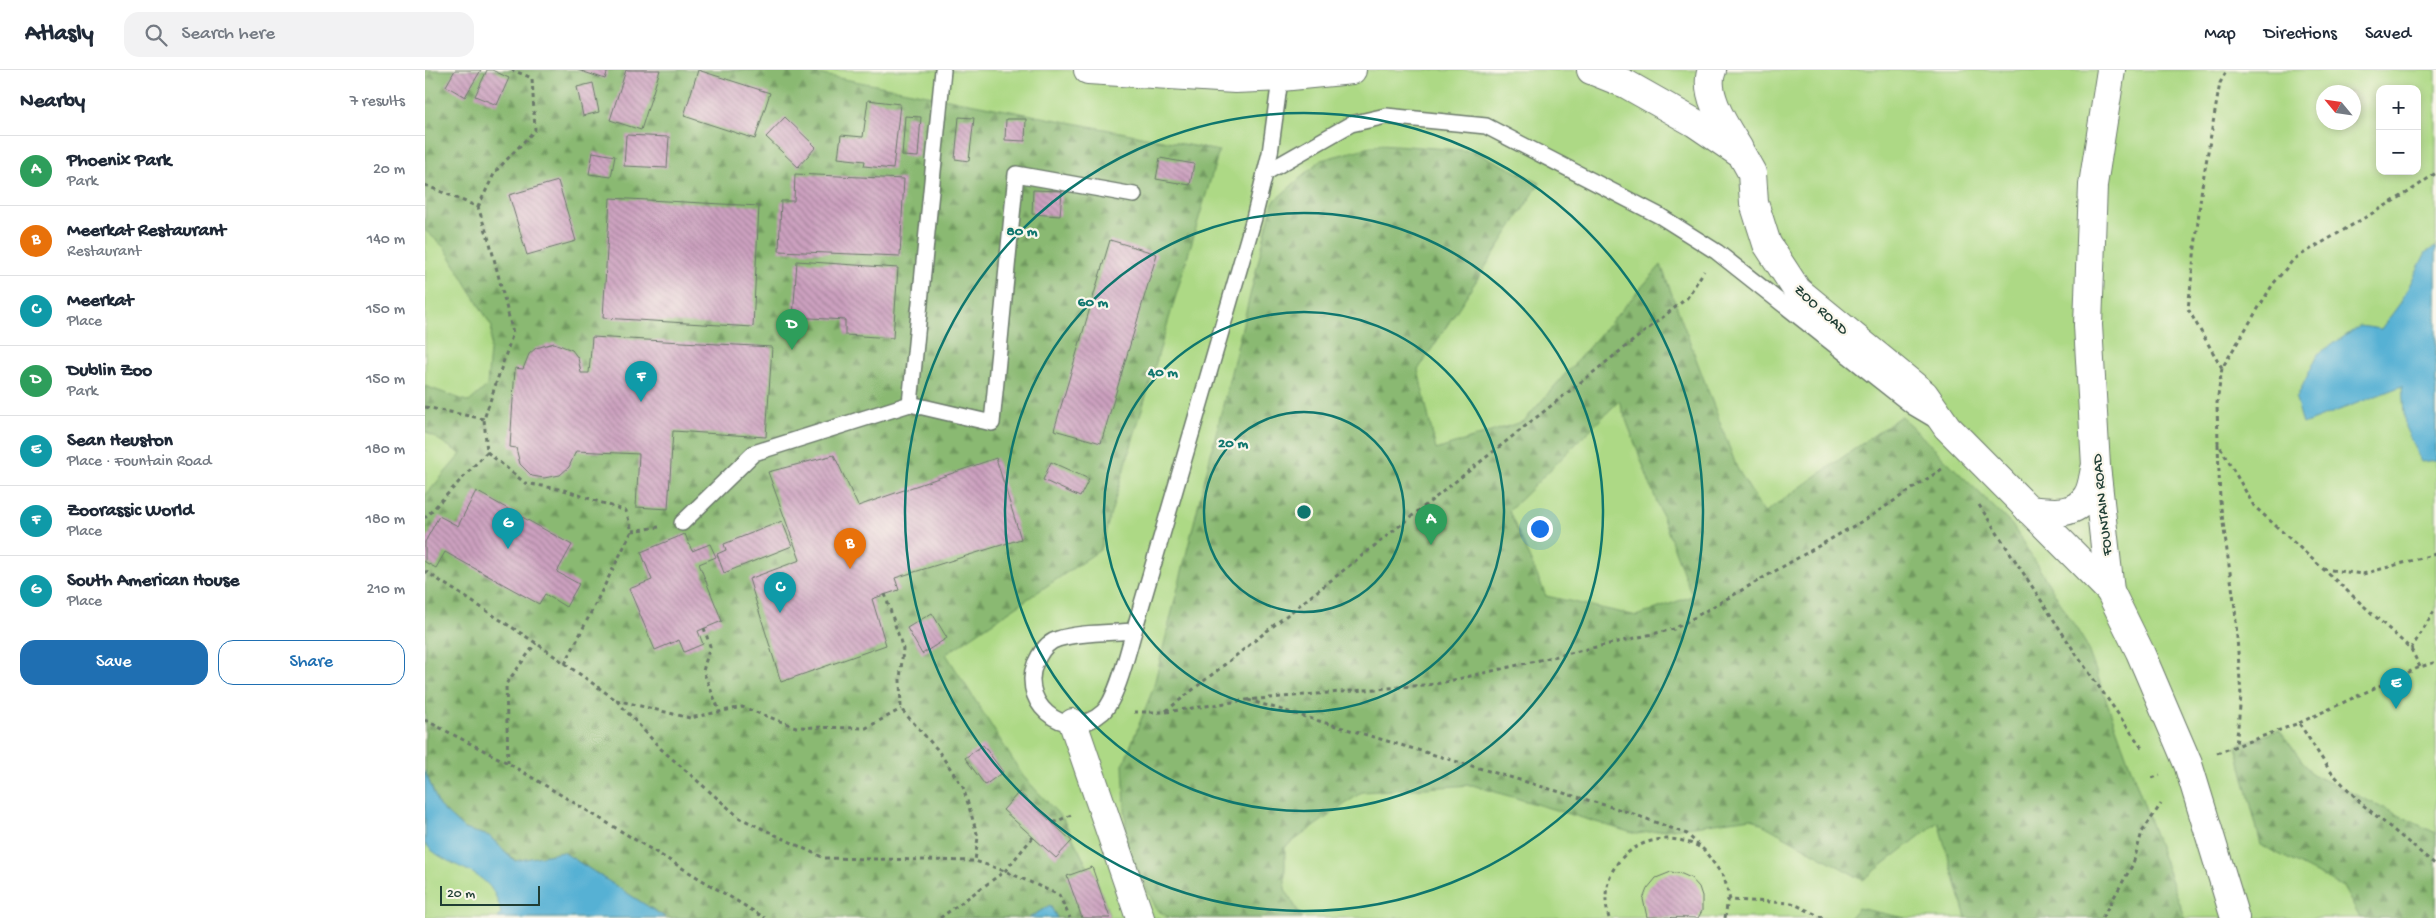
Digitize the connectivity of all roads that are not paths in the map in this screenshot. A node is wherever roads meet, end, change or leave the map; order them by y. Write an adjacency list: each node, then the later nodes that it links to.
1 (943, 70): 11 (lane)
2 (1088, 70): 7 (street)
3 (1352, 70): 7 (street)
4 (1591, 70): 8 (street)
5 (1712, 70): 8 (street, ZOO ROAD)
6 (2111, 70): 13 (street, FOUNTAIN ROAD)
7 (1281, 74): 9 (lane)
8 (1742, 154): 12 (street, ZOO ROAD)
9 (1265, 172): 12 (lane); 17 (lane)
10 (1134, 195): 11 (lane)
11 (910, 404): 15 (lane)
12 (1947, 427): 14 (street, ZOO ROAD)
13 (2096, 466): 14 (street); 16 (street, FOUNTAIN ROAD)
14 (2029, 510): 16 (street, ZOO ROAD)
15 (682, 523)
16 (2110, 591): 20 (street, FOUNTAIN ROAD)
17 (1134, 631): 18 (lane); 18 (lane)
18 (1073, 723): 19 (street)
19 (1140, 918)
20 (2235, 918)

